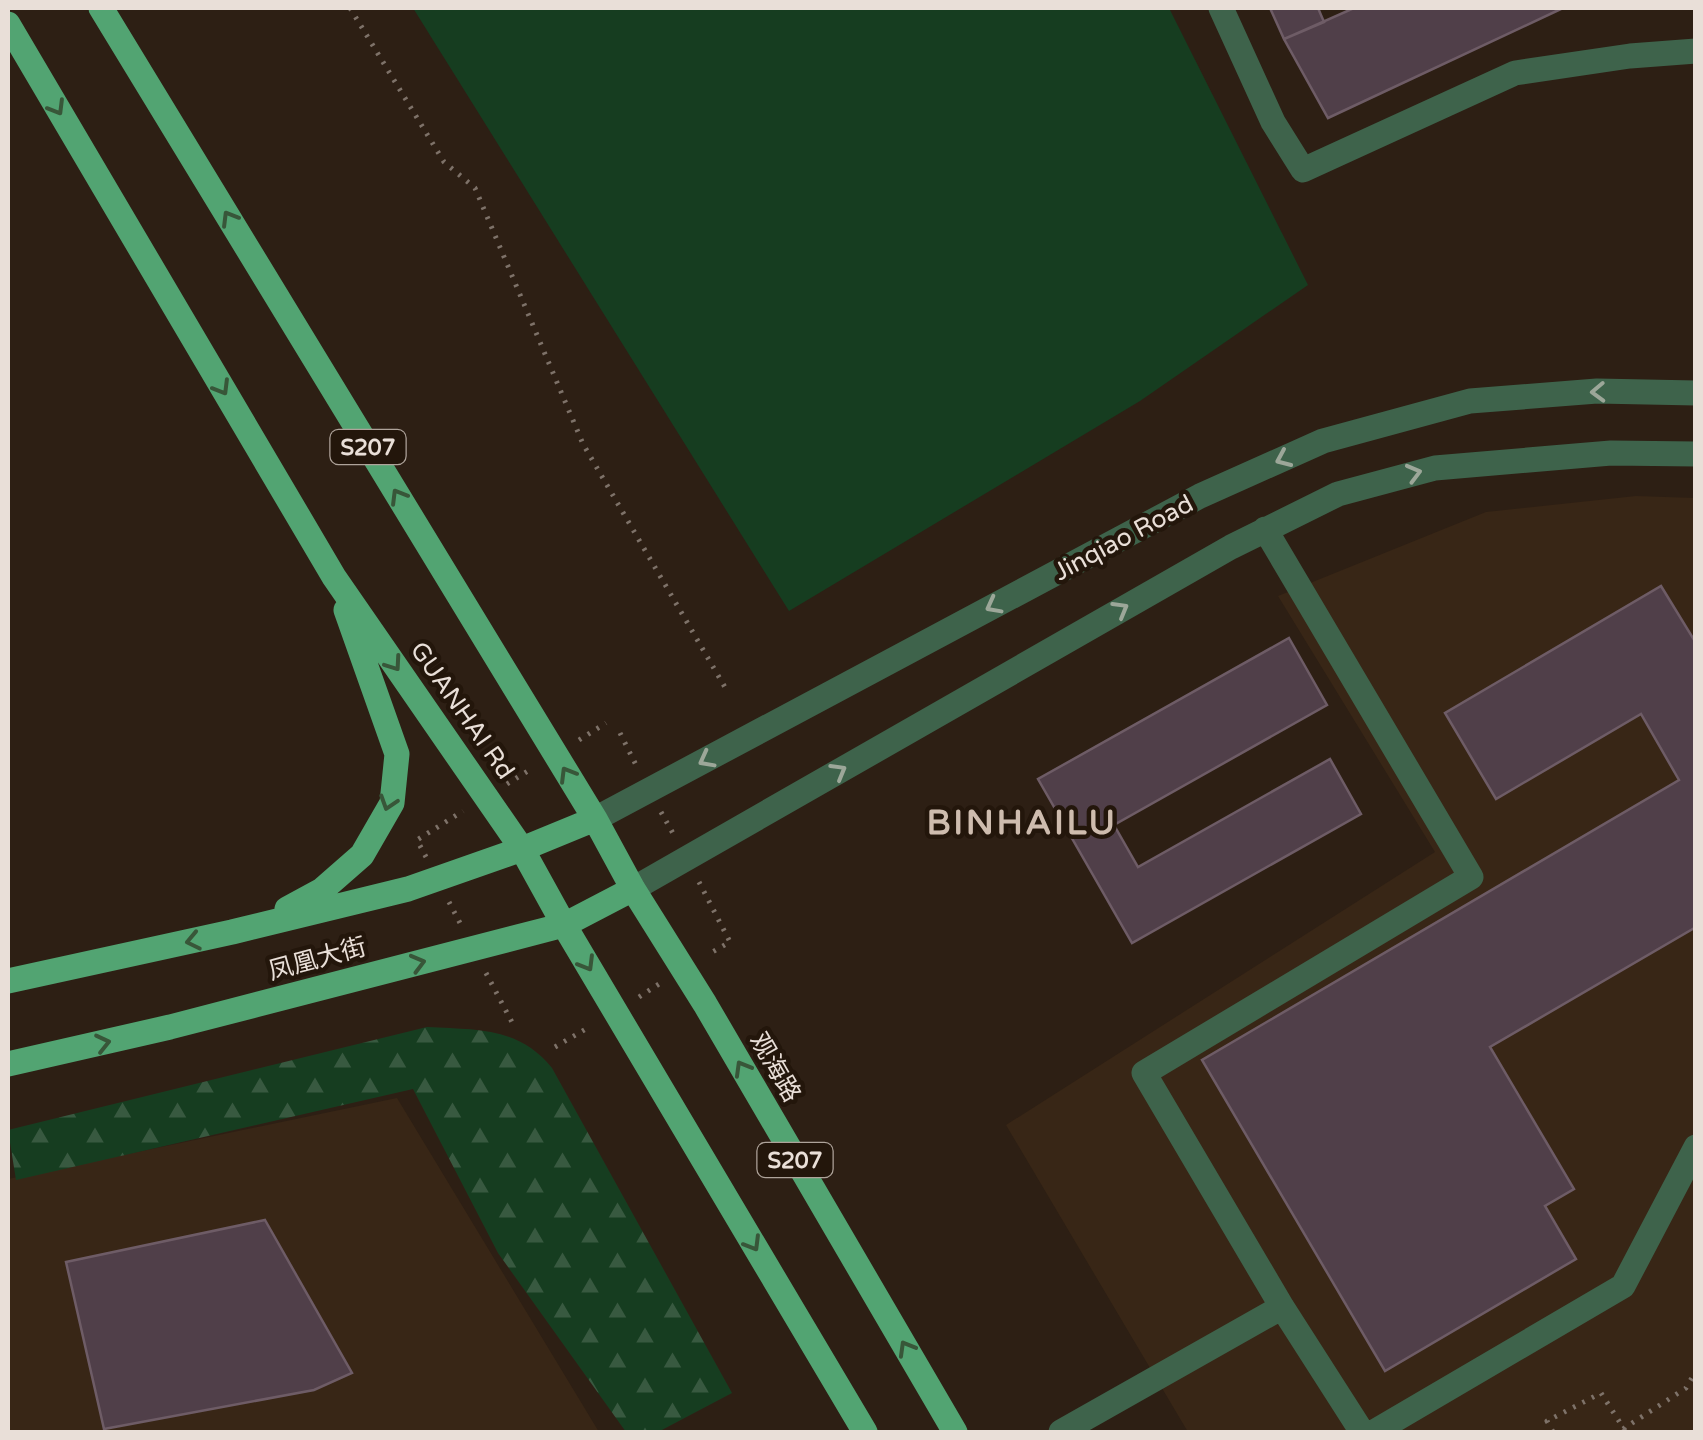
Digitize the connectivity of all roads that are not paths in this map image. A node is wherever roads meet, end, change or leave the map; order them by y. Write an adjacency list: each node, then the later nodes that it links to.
1 (100, 8): 9 (main road, GUANHAI Rd / S207, one-way to 1)
2 (1221, 8): 4 (street)
3 (8, 24): 8 (main road, GUANHAI Rd, one-way to 8)
4 (1696, 51)
5 (1696, 393): 9 (street, Jinqiao Road, one-way to 9)
6 (1696, 454): 7 (street, one-way to 6)
7 (1265, 530): 11 (street, one-way to 7); 17 (street)
8 (334, 578): 10 (main road, GUANHAI Rd, one-way to 10); 13 (main road, one-way to 13)
9 (595, 819): 10 (main road, 凤凰大街); 11 (main road, GUANHAI Rd / S207)
10 (522, 849): 12 (main road, GUANHAI Rd); 13 (main road, 凤凰大街)
11 (633, 888): 12 (main road, 凤凰大街); 19 (main road, 观海路 / S207, one-way to 11)
12 (564, 925): 15 (main road, 凤凰大街, one-way to 12); 18 (main road, GUANHAI Rd, one-way to 18)
13 (255, 926): 14 (main road, 凤凰大街, one-way to 14)
14 (8, 980)
15 (8, 1064)
16 (1696, 1147): 22 (street)
17 (1282, 1307): 20 (street); 21 (street)
18 (865, 1432)
19 (955, 1432)
20 (1062, 1432)
21 (1362, 1432)
22 (1374, 1432)

